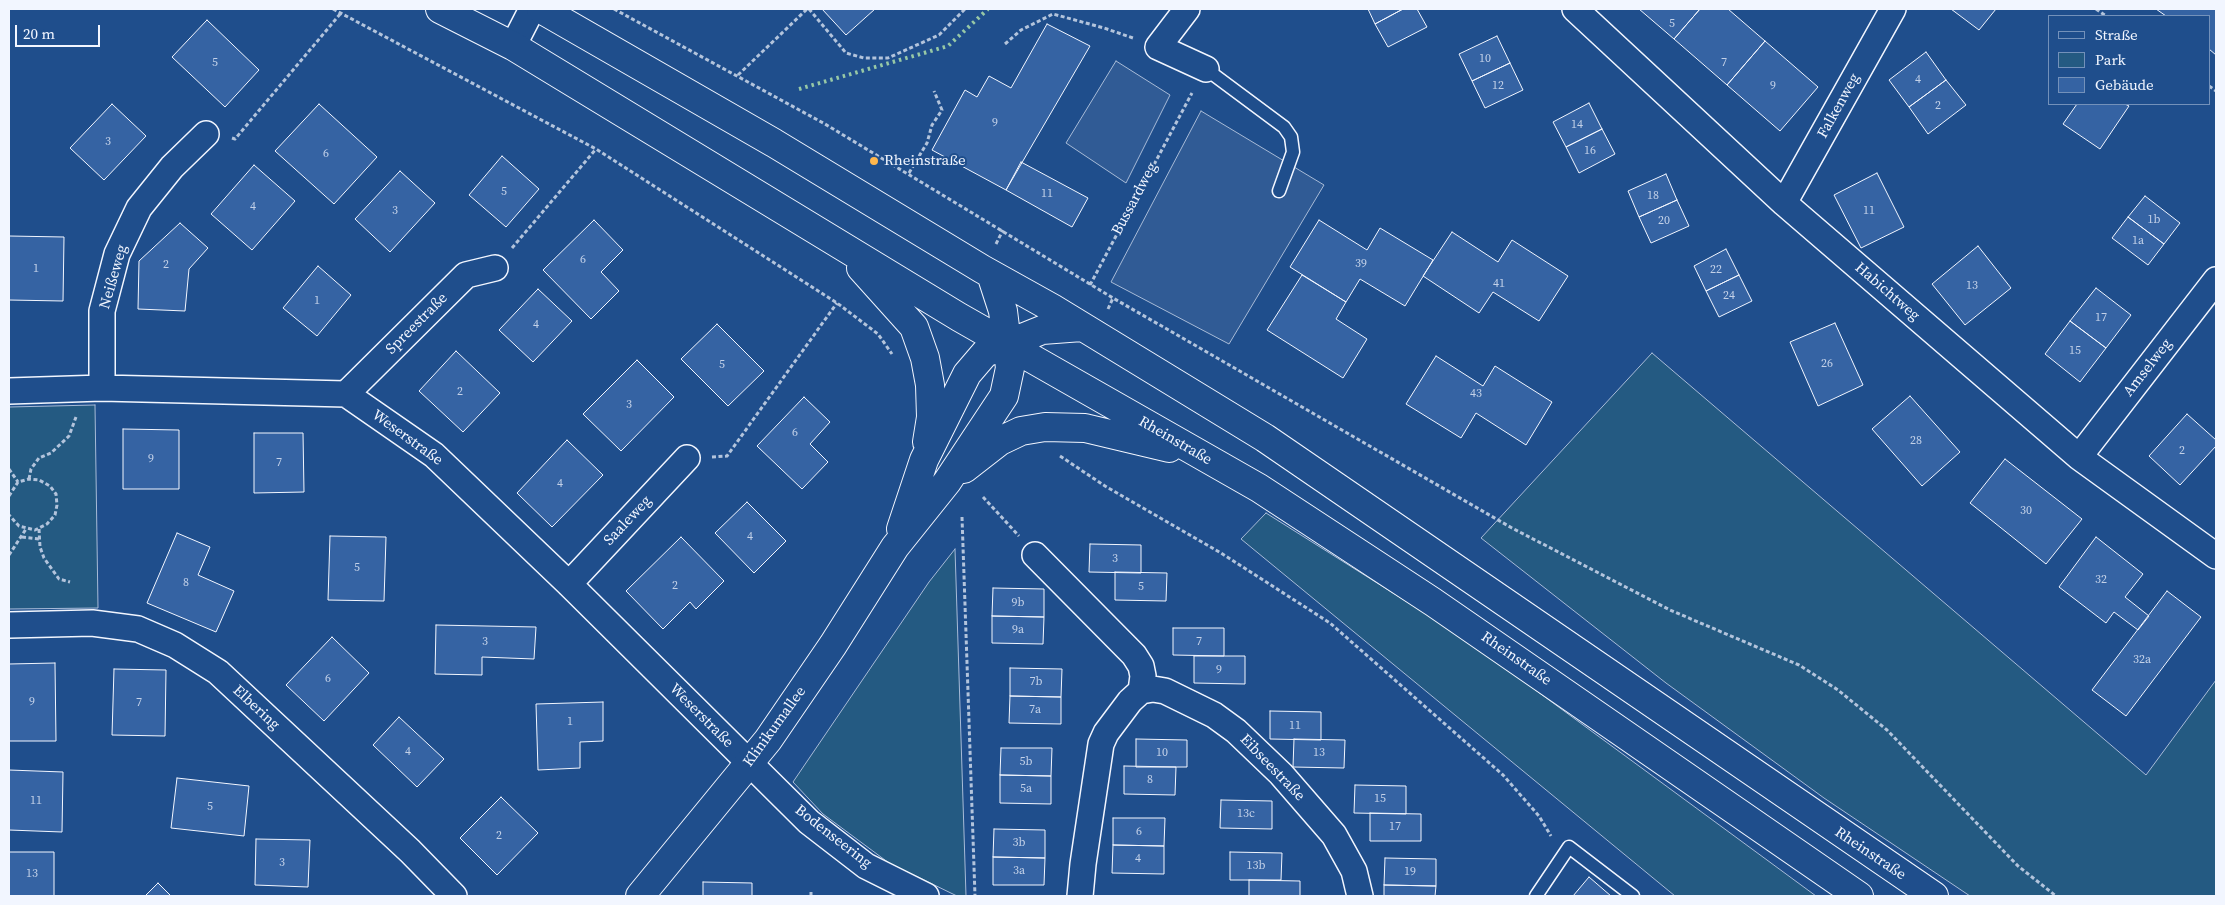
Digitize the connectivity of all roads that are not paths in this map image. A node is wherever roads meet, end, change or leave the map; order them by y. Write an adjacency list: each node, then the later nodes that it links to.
1 (440, 9): 7 (street, Rheinstraße)
2 (532, 9): 7 (street)
3 (541, 9): 14 (street, Rheinstraße)
4 (1187, 9): 8 (street)
5 (1575, 9): 11 (street, Habichtweg)
6 (1894, 9): 11 (street, Falkenweg)
7 (513, 46): 12 (street, Rheinstraße)
8 (1206, 69): 10 (lane)
9 (206, 134): 18 (street, Neißeweg)
10 (1278, 191)
11 (1784, 203): 22 (street, Habichtweg)
12 (844, 248): 17 (street, Rheinstraße); 24 (street, Klinikumallee)
13 (495, 268): 20 (street, Spreestraße)
14 (991, 274): 16 (street, Rheinstraße); 17 (street, Klinikumallee)
15 (2216, 280): 22 (street, Amselweg)
16 (1082, 327): 17 (street, Klinikumallee); 41 (street, Rheinstraße)
17 (1007, 343): 21 (street, Rheinstraße); 24 (street, Klinikumallee); 25 (street, Klinikumallee)
18 (92, 389): 19 (street); 20 (street)
19 (9, 391)
20 (346, 394): 29 (street, Weserstraße)
21 (1201, 456): 25 (street, Klinikumallee); 40 (street, Rheinstraße)
22 (2079, 457): 28 (street, Habichtweg)
23 (687, 458): 29 (street, Saaleweg)
24 (924, 460): 26 (street, Klinikumallee)
25 (948, 482): 26 (street, Klinikumallee)
26 (895, 547): 32 (street, Klinikumallee)
27 (1035, 555): 31 (street)
28 (2216, 556)
29 (569, 584): 32 (street, Weserstraße)
30 (9, 625): 33 (street, Elbering)
31 (1141, 691): 36 (street); 37 (street, Eibseestraße)
32 (749, 764): 34 (street, Klinikumallee); 35 (street, Bodenseering)
33 (454, 896)
34 (640, 896)
35 (926, 896)
36 (1080, 896)
37 (1360, 896)
38 (1536, 896): 39 (lane)
39 (1633, 896)
40 (1859, 896)
41 (1934, 896)

